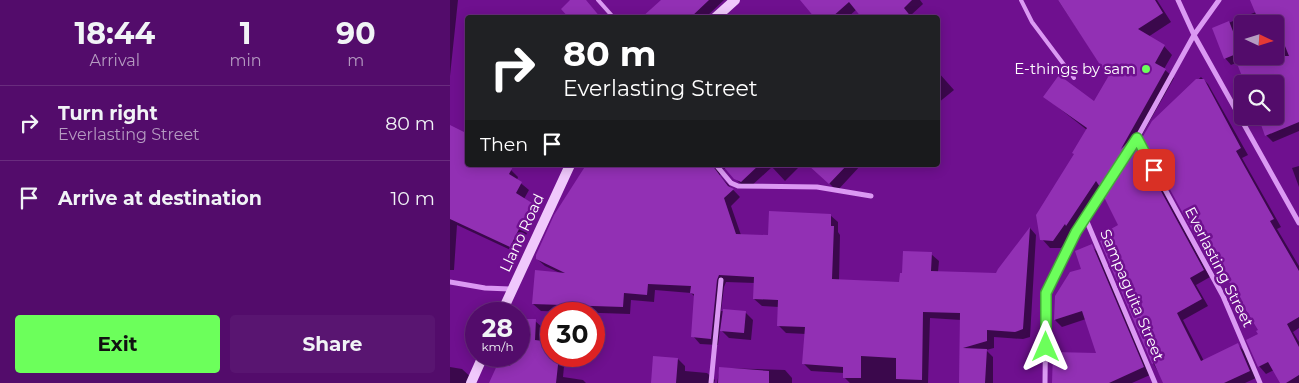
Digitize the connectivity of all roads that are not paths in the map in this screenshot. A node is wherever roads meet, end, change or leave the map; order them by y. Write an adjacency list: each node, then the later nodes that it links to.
1 (598, 0): 6 (lane)
2 (735, 0): 7 (main road)
3 (1021, 0): 9 (lane)
4 (1219, 0): 8 (street)
5 (1177, 1): 8 (street)
6 (611, 15)
7 (718, 15)
8 (1194, 35): 10 (street); 15 (street)
9 (1074, 78)
10 (1137, 138): 14 (street); 25 (street, Everlasting Street)
11 (569, 167): 18 (main road, Llano Road)
12 (718, 167): 13 (street)
13 (871, 196)
14 (1085, 217): 23 (street); 24 (street, Sampaguita Street)
15 (1299, 223)
16 (721, 280): 22 (street)
17 (450, 282): 18 (street)
18 (512, 289): 19 (main road, Llano Road)
19 (507, 302)
20 (478, 367): 21 (main road)
21 (471, 383)
22 (711, 383)
23 (1045, 383)
24 (1155, 383)
25 (1260, 383)

